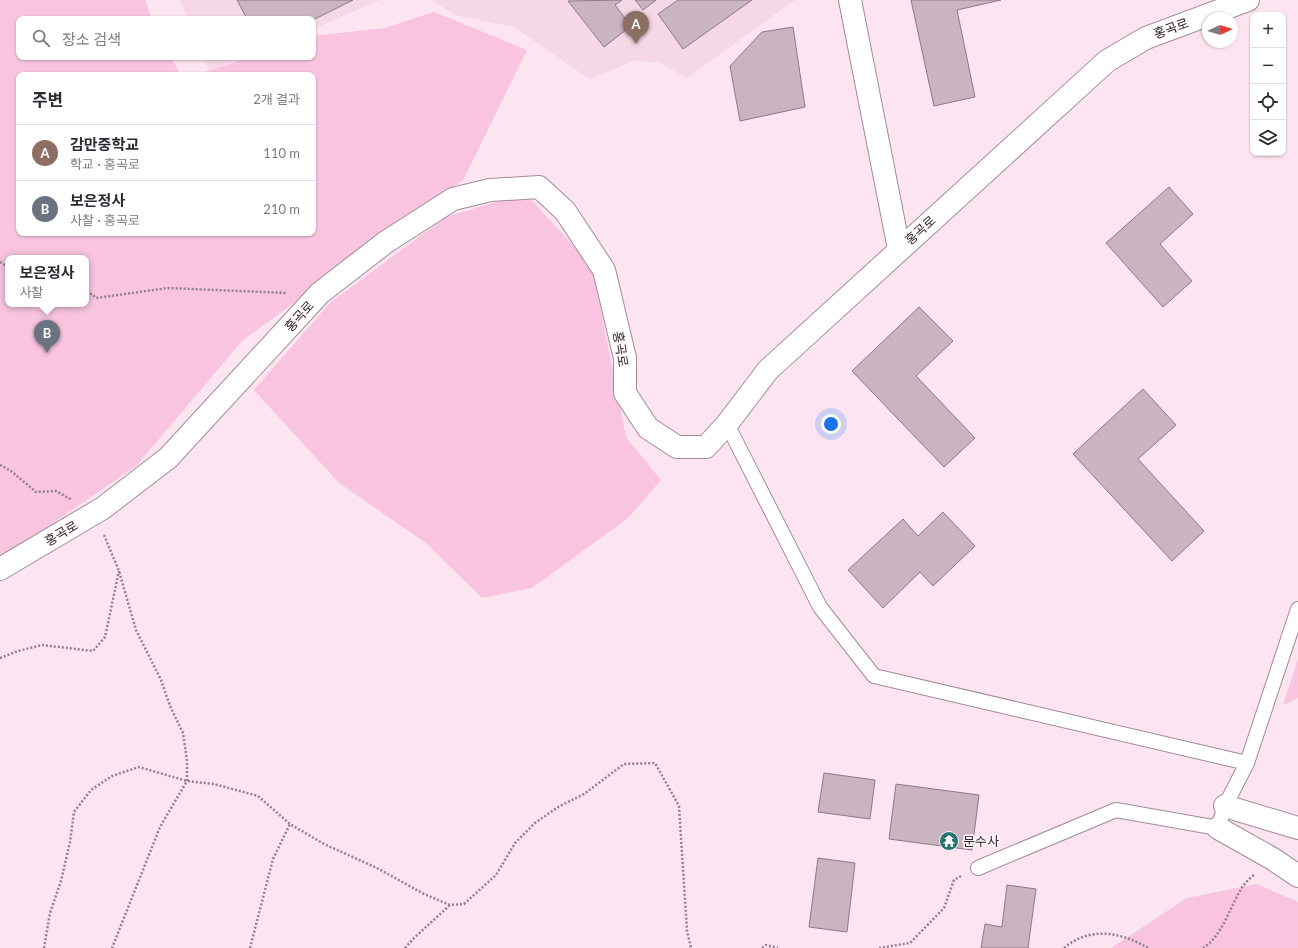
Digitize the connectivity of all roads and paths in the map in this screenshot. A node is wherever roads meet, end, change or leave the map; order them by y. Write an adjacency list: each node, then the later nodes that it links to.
1 (850, 0): 3 (street)
2 (1248, 0): 3 (street, 홍곡로)
3 (899, 250): 6 (street, 홍곡로)
4 (320, 293): 5 (path); 6 (street, 홍곡로); 7 (street, 홍곡로)
5 (89, 294)
6 (727, 424): 10 (lane)
7 (0, 569)
8 (1298, 609): 10 (lane)
9 (0, 658): 11 (path)
10 (1247, 763): 12 (lane)
11 (187, 781): 13 (path); 20 (path); 21 (path)
12 (1225, 806): 14 (lane); 15 (street)
13 (290, 824): 19 (path); 22 (path)
14 (1218, 828): 16 (street); 17 (lane)
15 (1298, 828)
16 (1271, 858): 18 (street); 30 (path)
17 (978, 868): 27 (path)
18 (1298, 876)
19 (450, 905): 23 (path); 24 (path)
20 (44, 948)
21 (112, 948)
22 (250, 948)
23 (405, 948)
24 (691, 948)
25 (762, 948): 26 (path)
26 (778, 948)
27 (879, 948)
28 (1064, 948): 29 (path)
29 (1148, 948)
30 (1203, 948)

